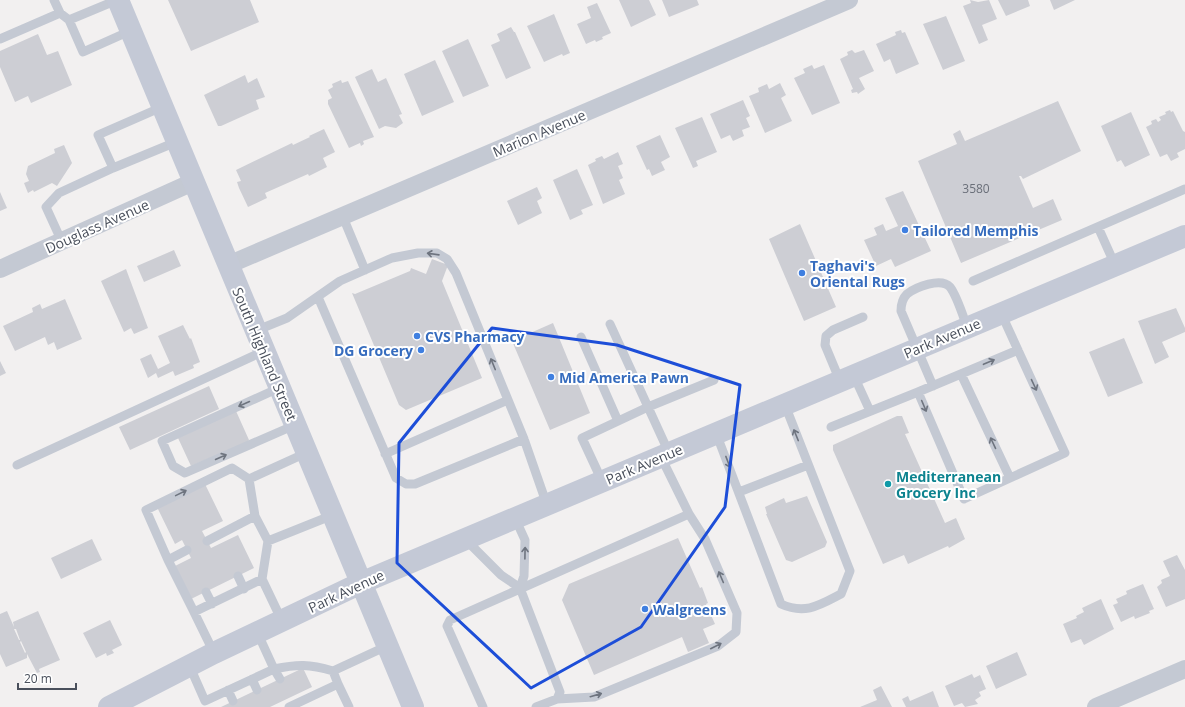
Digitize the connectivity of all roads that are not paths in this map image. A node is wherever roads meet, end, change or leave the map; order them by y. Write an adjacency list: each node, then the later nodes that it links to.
1 (54, 0): 4 (lane)
2 (117, 0): 5 (lane); 6 (main road, South Highland Street)
3 (849, 0): 13 (street, Marion Avenue)
4 (60, 12): 5 (lane); 7 (lane)
5 (69, 20): 6 (lane)
6 (130, 31): 8 (main road, South Highland Street)
7 (0, 39)
8 (162, 107): 9 (main road, South Highland Street); 10 (lane)
9 (176, 142): 10 (lane); 11 (main road, South Highland Street)
10 (113, 168): 16 (lane)
11 (193, 182): 16 (street, Douglass Avenue); 17 (main road, South Highland Street)
12 (1185, 189): 14 (lane)
13 (342, 217): 17 (street, Marion Avenue); 20 (lane)
14 (1098, 227): 18 (lane); 21 (lane)
15 (1185, 236): 18 (main road, Park Avenue)
16 (62, 242): 19 (street, Douglass Avenue)
17 (228, 265): 27 (main road, South Highland Street)
18 (1115, 265): 23 (main road, Park Avenue)
19 (0, 269)
20 (365, 270): 22 (lane); 38 (lane, one-way to 20)
21 (973, 281)
22 (318, 296): 27 (lane); 48 (lane)
23 (1001, 313): 26 (main road, Park Avenue); 30 (lane)
24 (863, 317): 33 (lane)
25 (610, 324): 40 (lane)
26 (967, 327): 29 (main road, Park Avenue); 29 (lane)
27 (255, 331): 31 (main road, South Highland Street)
28 (581, 337): 42 (lane)
29 (917, 348): 33 (main road, Park Avenue); 35 (lane)
30 (1018, 350): 32 (lane, one-way to 30); 52 (lane, one-way to 52)
31 (264, 351): 36 (main road, South Highland Street); 50 (lane)
32 (961, 374): 35 (lane); 52 (lane, one-way to 32)
33 (847, 378): 39 (main road, Park Avenue); 41 (lane)
34 (714, 380): 40 (lane)
35 (933, 386): 37 (lane)
36 (279, 388): 43 (main road, South Highland Street); 43 (lane, one-way to 43)
37 (918, 392): 41 (lane); 52 (lane, one-way to 52)
38 (508, 400): 46 (lane); 48 (lane)
39 (785, 404): 45 (main road, Park Avenue); 51 (lane, one-way to 39)
40 (648, 407): 42 (lane); 49 (lane)
41 (870, 411): 44 (lane)
42 (618, 421): 54 (lane)
43 (295, 425): 47 (main road, South Highland Street)
44 (831, 427)
45 (716, 433): 49 (main road, Park Avenue); 55 (lane, one-way to 55)
46 (524, 439): 48 (lane); 56 (lane)
47 (306, 453): 53 (lane); 58 (main road, South Highland Street)
48 (385, 454)
49 (665, 455): 54 (main road, Park Avenue); 57 (lane)
50 (17, 465)
51 (808, 465): 55 (lane); 55 (lane)
52 (1010, 478)
53 (249, 479): 59 (lane); 65 (lane, one-way to 53)
54 (602, 481): 56 (main road, Park Avenue)
55 (739, 492)
56 (547, 504): 60 (main road, Park Avenue)
57 (689, 514): 70 (lane); 87 (lane, one-way to 57)
58 (333, 515): 63 (lane); 68 (main road, South Highland Street)
59 (255, 516): 62 (lane); 63 (lane)
60 (515, 518): 61 (main road, Park Avenue); 70 (lane, one-way to 60)
61 (465, 539): 68 (main road, Park Avenue); 70 (lane)
62 (207, 541)
63 (268, 541): 67 (lane)
64 (186, 554): 65 (lane)
65 (168, 560): 73 (lane)
66 (238, 576): 69 (lane)
67 (262, 579): 69 (lane); 74 (lane)
68 (361, 583): 74 (main road, Park Avenue); 76 (main road, South Highland Street)
69 (244, 588): 72 (lane)
70 (520, 588): 87 (lane); 94 (lane)
71 (206, 592): 72 (lane)
72 (212, 604): 73 (lane)
73 (194, 612): 77 (lane)
74 (282, 622): 75 (main road, Park Avenue)
75 (258, 634): 77 (main road, Park Avenue); 79 (lane)
76 (387, 646): 81 (lane); 92 (main road, South Highland Street)
77 (214, 653): 78 (main road, Park Avenue)
78 (190, 668): 90 (lane); 91 (main road, Park Avenue)
79 (274, 669): 81 (lane); 82 (lane); 83 (lane)
80 (1185, 669): 96 (street)
81 (333, 671): 84 (lane)
82 (252, 679): 85 (lane); 86 (lane)
83 (280, 679)
84 (338, 684): 89 (lane); 93 (lane)
85 (228, 690): 88 (lane); 90 (lane)
86 (257, 690)
87 (557, 699): 95 (lane)
88 (233, 701)
89 (290, 703)
90 (205, 704)
91 (116, 706)
92 (409, 706)
93 (349, 707)
94 (483, 707)
95 (536, 707)
96 (1096, 707)

